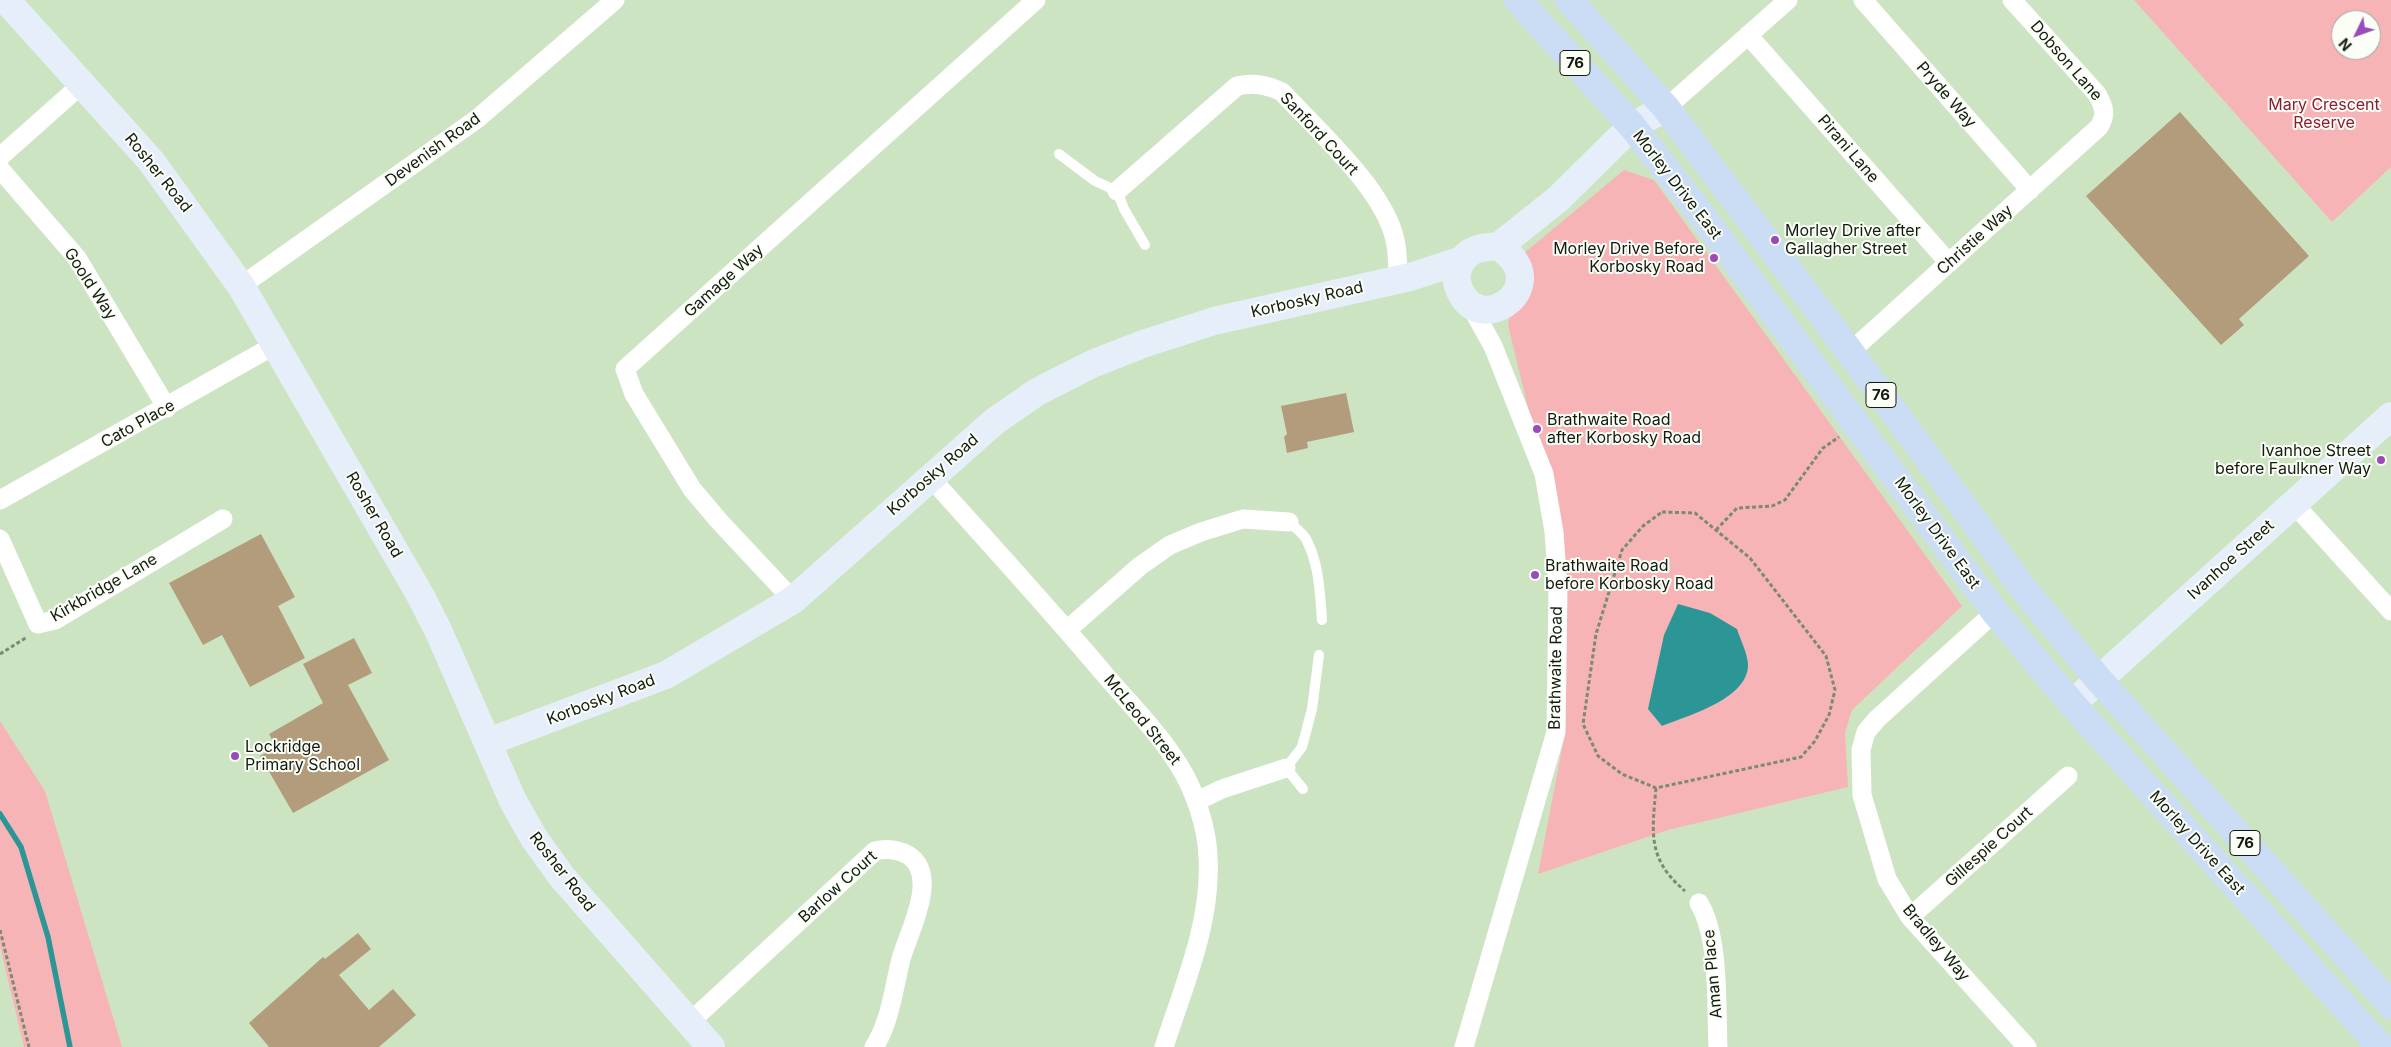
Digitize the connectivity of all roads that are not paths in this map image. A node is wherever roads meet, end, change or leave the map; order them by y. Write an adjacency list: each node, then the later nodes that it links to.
1 (6, 0): 10 (street, Rosher Road)
2 (615, 0): 24 (street, Devenish Road)
3 (1036, 0): 38 (street, Gamage Way)
4 (1518, 0): 13 (main road, Morley Drive East / 76)
5 (1569, 0): 11 (main road, 76)
6 (1788, 0): 9 (street)
7 (1863, 0): 17 (street, Pryde Way)
8 (2012, 0): 12 (street, Dobson Lane)
9 (1748, 36): 11 (street); 22 (street, Pirani Lane)
10 (82, 84): 15 (street); 24 (street, Rosher Road)
11 (1666, 108): 13 (street); 29 (main road, 76)
12 (2099, 127): 17 (street, Christie Way)
13 (1638, 134): 20 (street); 40 (main road, Morley Drive East / 76)
14 (1059, 154): 18 (lane)
15 (0, 157)
16 (0, 169): 30 (street, Goold Way)
17 (2030, 190): 22 (street, Christie Way)
18 (1117, 191): 19 (lane); 23 (street, Sanford Court)
19 (1144, 245)
20 (1506, 252): 21 (street); 26 (street)
21 (1462, 260): 23 (street, Korbosky Road); 25 (street)
22 (1949, 263): 29 (street, Christie Way)
23 (1404, 278): 25 (street); 32 (street, Korbosky Road)
24 (241, 286): 27 (street, Rosher Road)
25 (1466, 300): 26 (street); 28 (street, Brathwaite Road)
26 (1498, 308): 28 (street, Brathwaite Road)
27 (275, 345): 30 (street, Cato Place); 46 (street, Rosher Road)
28 (1493, 346): 58 (street, Brathwaite Road)
29 (1850, 352): 44 (main road, 76)
30 (167, 408): 33 (street, Cato Place)
31 (2391, 416): 34 (street, Ivanhoe Street)
32 (930, 477): 38 (street, Korbosky Road); 42 (street, McLeod Street)
33 (0, 500)
34 (2294, 504): 39 (street); 44 (street, Ivanhoe Street)
35 (223, 519): 37 (street, Kirkbridge Lane)
36 (1289, 522): 41 (lane); 42 (street)
37 (0, 540)
38 (793, 600): 46 (street, Korbosky Road)
39 (2391, 611)
40 (1994, 612): 45 (main road, Morley Drive East / 76); 52 (street, Bradley Way)
41 (1322, 620)
42 (1067, 630): 50 (street, McLeod Street)
43 (1319, 655): 47 (lane)
44 (2098, 680): 45 (street, Ivanhoe Street); 53 (main road, 76)
45 (2072, 704): 61 (main road, Morley Drive East / 76)
46 (488, 742): 54 (street, Rosher Road)
47 (1286, 768): 49 (lane); 50 (street)
48 (2068, 776): 52 (street, Gillespie Court)
49 (1302, 789)
50 (1197, 801): 57 (street, McLeod Street)
51 (1699, 903): 59 (street, Aman Place)
52 (1910, 917): 60 (street, Bradley Way)
53 (2391, 1006)
54 (690, 1022): 55 (street, Rosher Road); 56 (street, Barlow Court)
55 (711, 1047)
56 (874, 1047)
57 (1164, 1047)
58 (1464, 1047)
59 (1718, 1047)
60 (2027, 1047)
61 (2380, 1047)

